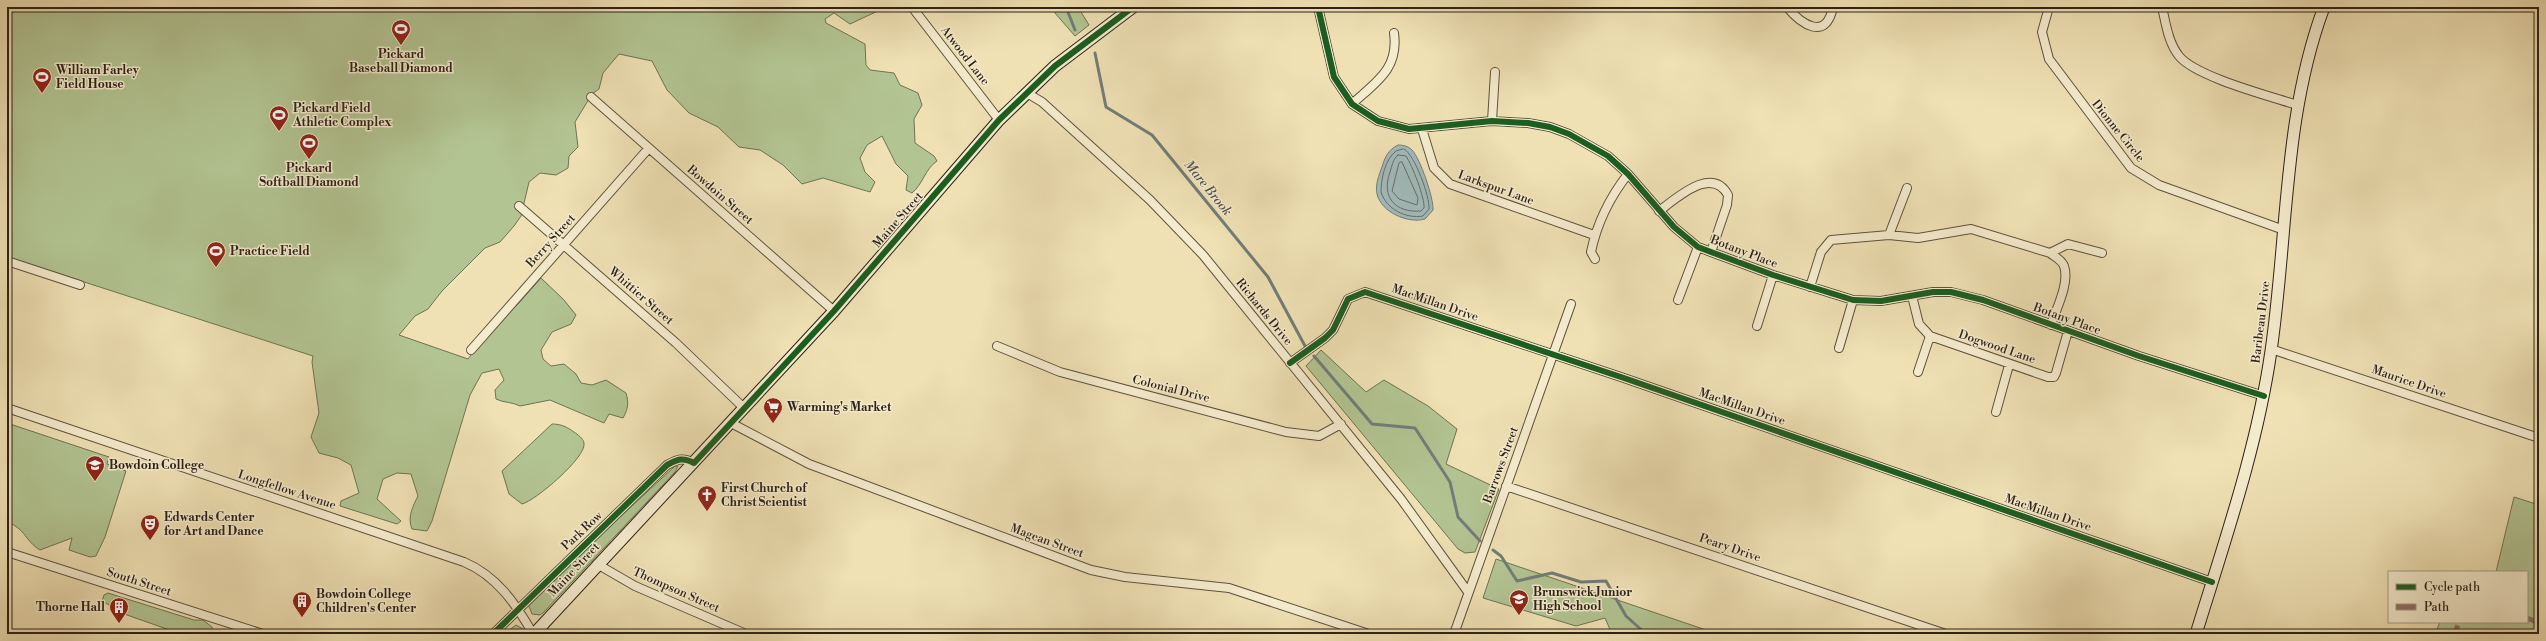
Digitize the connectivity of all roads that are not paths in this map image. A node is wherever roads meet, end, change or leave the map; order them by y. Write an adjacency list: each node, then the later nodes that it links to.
1 (912, 7): 15 (street, Atwood Lane)
2 (1133, 7): 11 (street, Maine Street)
3 (1318, 7): 13 (street, Botany Place)
4 (1787, 7): 5 (street)
5 (1832, 7)
6 (2049, 7): 23 (street, Dionne Circle)
7 (2162, 7): 14 (street)
8 (2324, 7): 14 (street, Baribeau Drive)
9 (1394, 33): 13 (street)
10 (1495, 72): 16 (street)
11 (1027, 92): 15 (street, Maine Street); 50 (street, Richards Drive)
12 (591, 97): 18 (street, Bowdoin Street)
13 (1352, 104): 17 (street, Botany Place)
14 (2298, 106): 23 (street, Baribeau Drive)
15 (999, 120): 40 (street, Maine Street)
16 (1492, 122): 17 (street, Botany Place); 19 (street, Botany Place)
17 (1422, 129): 24 (street, Larkspur Lane)
18 (648, 149): 26 (street, Berry Street); 40 (street, Bowdoin Street)
19 (1628, 174): 22 (street, Botany Place); 24 (street)
20 (1907, 188): 25 (street)
21 (519, 206): 26 (street, Whittier Street)
22 (1659, 211): 27 (street, Botany Place); 28 (street)
23 (2284, 230): 47 (street, Baribeau Drive)
24 (1594, 235): 31 (street)
25 (1889, 235): 29 (street); 35 (street)
26 (564, 245): 48 (street, Berry Street); 55 (street, Whittier Street)
27 (1698, 247): 28 (street, Botany Place); 37 (street)
28 (1711, 252): 33 (street, Botany Place)
29 (2050, 253): 30 (street); 41 (street)
30 (2102, 253)
31 (1595, 259)
32 (7, 261): 34 (street)
33 (1773, 275): 35 (street, Botany Place); 42 (street)
34 (80, 285)
35 (1810, 287): 38 (street, Botany Place)
36 (1912, 296): 38 (street, Botany Place); 41 (street, Botany Place); 44 (street)
37 (1678, 300)
38 (1853, 300): 46 (street)
39 (1571, 304): 49 (street, Barrows Street)
40 (834, 311): 55 (street, Maine Street)
41 (2051, 325): 43 (street, Botany Place)
42 (1757, 326)
43 (2068, 331): 51 (street, Dogwood Lane); 53 (street, Botany Place)
44 (1930, 336): 51 (street, Dogwood Lane); 52 (street)
45 (997, 346): 58 (street, Colonial Drive)
46 (1839, 348)
47 (2271, 349): 53 (street, Baribeau Drive); 59 (street, Maurice Drive)
48 (471, 350)
49 (1553, 355): 50 (street, MacMillan Drive); 61 (street, Barrows Street); 64 (street, MacMillan Drive)
50 (1290, 363): 58 (street, Richards Drive)
51 (2009, 365): 56 (street)
52 (1918, 372)
53 (2264, 396): 64 (street, Baribeau Drive)
54 (7, 408): 66 (street, Longfellow Avenue)
55 (744, 408): 57 (street, Maine Street)
56 (1996, 412)
57 (731, 423): 60 (street, Maine Street); 71 (street, Magean Street)
58 (1341, 424): 65 (street, Richards Drive)
59 (2539, 438)
60 (694, 463): 63 (street, Maine Street); 66 (street, Park Row)
61 (1506, 486): 65 (street, Barrows Street); 73 (street, Peary Drive)
62 (7, 552): 67 (street, South Street)
63 (597, 564): 69 (street, Maine Street); 70 (street, Thompson Street)
64 (2212, 582): 74 (street, Baribeau Drive)
65 (1468, 592): 72 (street, Barrows Street)
66 (519, 609): 68 (street, Park Row); 69 (street, Longfellow Avenue)
67 (263, 634)
68 (492, 634)
69 (534, 634)
70 (746, 634)
71 (1369, 634)
72 (1454, 634)
73 (1946, 634)
74 (2196, 634)

